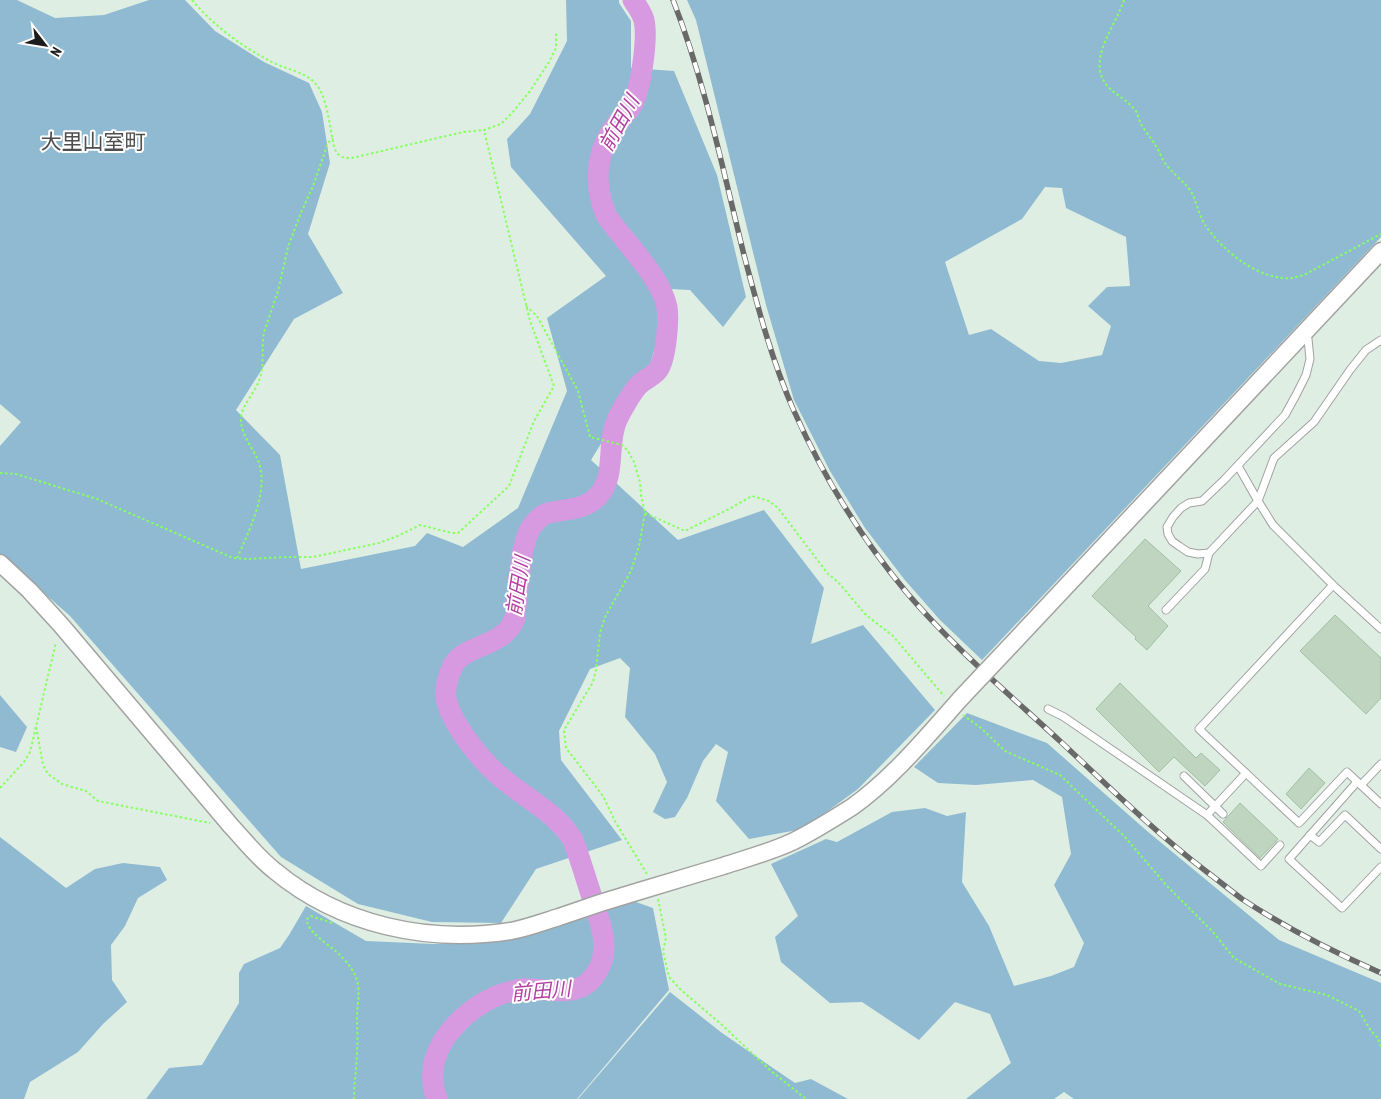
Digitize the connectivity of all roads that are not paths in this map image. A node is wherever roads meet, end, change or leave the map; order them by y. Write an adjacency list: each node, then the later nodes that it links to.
1 (1381, 251): 2 (street)
2 (1304, 333): 4 (lane); 7 (street, bridge)
3 (1381, 340): 5 (lane)
4 (1238, 466): 5 (lane); 6 (lane)
5 (1258, 501): 6 (lane); 8 (lane)
6 (1209, 553): 9 (lane)
7 (0, 563)
8 (1333, 585): 10 (lane); 13 (lane)
9 (1166, 610)
10 (1381, 629)
11 (1048, 709): 19 (lane)
12 (1381, 764): 15 (lane)
13 (1246, 773): 15 (lane); 17 (lane)
14 (1184, 776): 17 (lane)
15 (1359, 784): 16 (lane); 20 (lane)
16 (1381, 804)
17 (1215, 806): 18 (lane); 19 (lane)
18 (1223, 814)
19 (1207, 815): 21 (lane)
20 (1310, 835): 22 (lane); 23 (lane)
21 (1280, 845)
22 (1381, 849)
23 (1381, 867)

